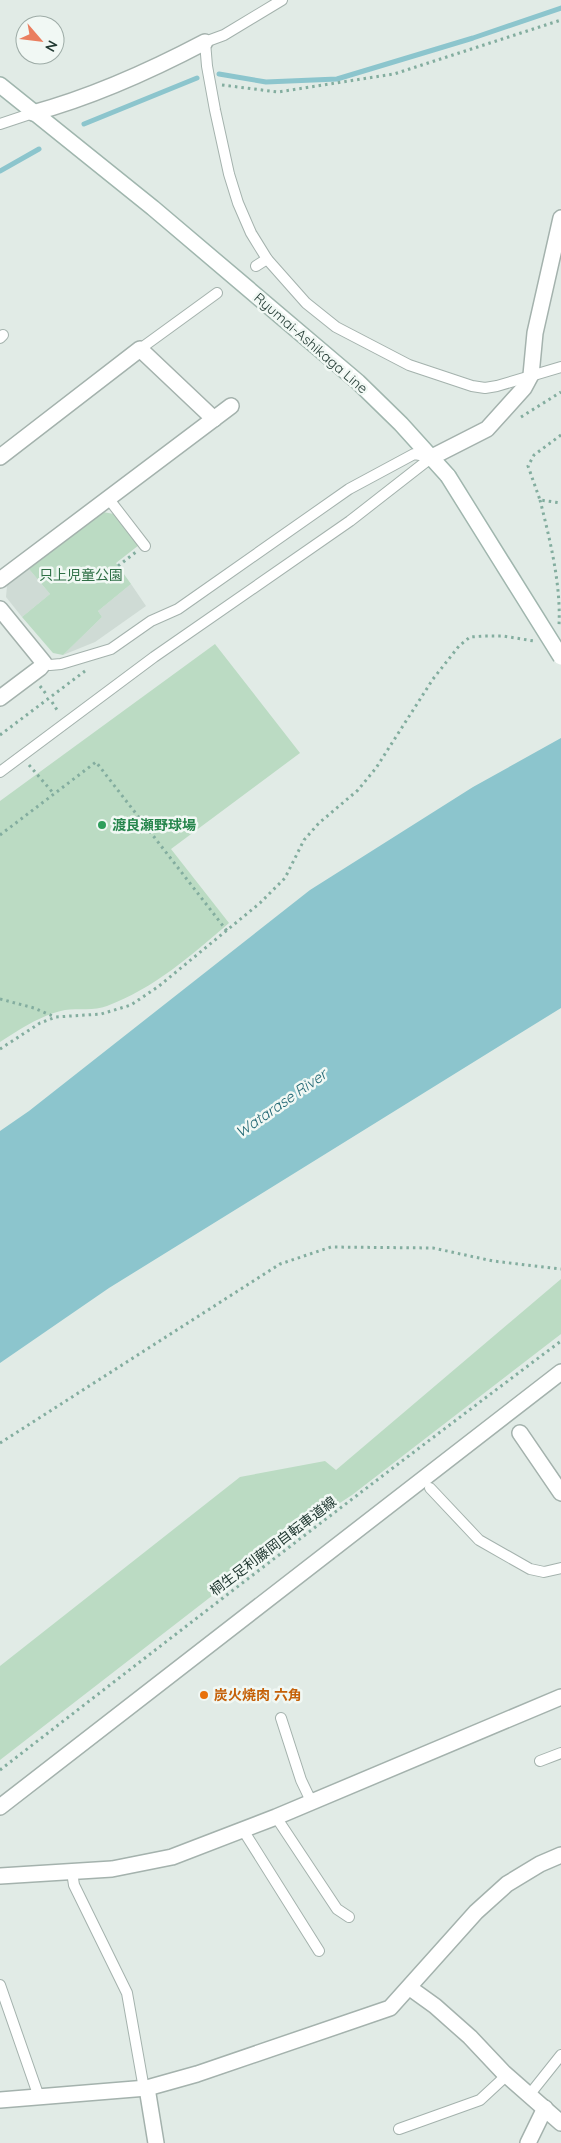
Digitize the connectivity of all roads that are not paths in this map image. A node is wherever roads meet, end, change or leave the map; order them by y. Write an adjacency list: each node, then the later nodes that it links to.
1 (282, 0): 2 (lane)
2 (205, 42): 4 (street); 7 (lane)
3 (0, 85): 4 (street, Ryumai-Ashikaga Line)
4 (33, 113): 5 (lane); 16 (street, Ryumai-Ashikaga Line)
5 (0, 124)
6 (561, 218): 12 (street)
7 (268, 259): 8 (lane); 12 (lane)
8 (256, 266)
9 (217, 293): 10 (lane)
10 (140, 348): 14 (street); 15 (street)
11 (561, 367): 12 (lane)
12 (531, 375): 16 (street)
13 (231, 406): 14 (street)
14 (214, 419): 17 (street)
15 (1, 455)
16 (432, 457): 21 (street, Ryumai-Ashikaga Line, bridge); 22 (lane); 24 (lane)
17 (108, 498): 18 (lane); 19 (street)
18 (145, 546)
19 (0, 580)
20 (0, 609): 22 (street)
21 (561, 657)
22 (44, 663): 23 (street)
23 (0, 698)
24 (0, 772)
25 (561, 1372): 35 (street)
26 (520, 1432): 28 (street)
27 (430, 1488): 29 (lane)
28 (561, 1493)
29 (561, 1568)
30 (561, 1697): 34 (street)
31 (281, 1718): 34 (lane)
32 (561, 1753): 33 (lane)
33 (540, 1761)
34 (311, 1801): 36 (street)
35 (0, 1807)
36 (276, 1817): 37 (street); 41 (lane)
37 (243, 1830): 39 (street); 42 (lane)
38 (561, 1855): 44 (street)
39 (72, 1872): 40 (street); 47 (lane)
40 (0, 1876)
41 (349, 1917)
42 (319, 1951)
43 (0, 1985): 49 (lane)
44 (410, 1988): 46 (street); 47 (street)
45 (561, 2055): 48 (lane)
46 (507, 2075): 48 (street); 53 (lane)
47 (146, 2089): 49 (street); 54 (street)
48 (530, 2094): 51 (street)
49 (39, 2097): 50 (street)
50 (0, 2100)
51 (545, 2108): 52 (street); 55 (street)
52 (561, 2123)
53 (399, 2129)
54 (156, 2143)
55 (528, 2143)

